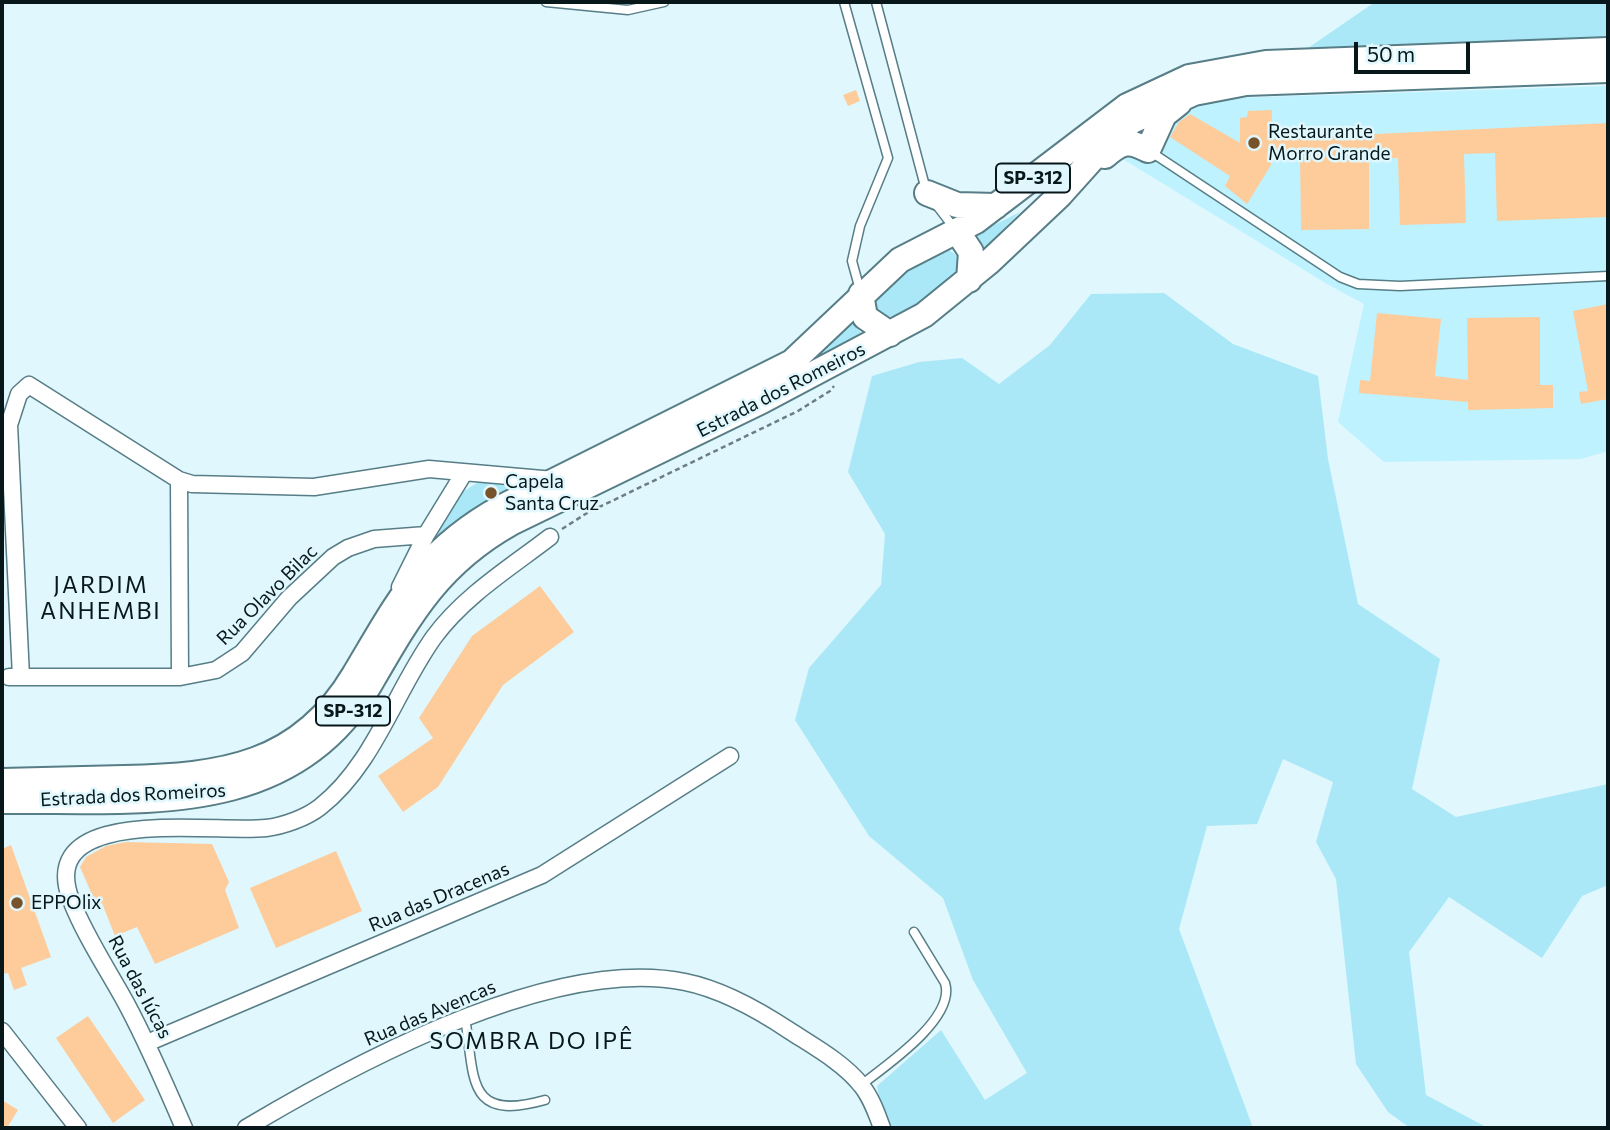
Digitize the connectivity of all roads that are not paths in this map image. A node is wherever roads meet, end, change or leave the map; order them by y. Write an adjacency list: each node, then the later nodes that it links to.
1 (546, 2): 2 (lane)
2 (664, 2)
3 (845, 2): 15 (lane)
4 (876, 2): 9 (lane)
5 (1608, 50): 11 (main road, Estrada dos Romeiros / SP-312)
6 (1608, 70): 7 (main road, Estrada dos Romeiros / SP-312)
7 (1194, 93): 8 (main road); 10 (main road, Estrada dos Romeiros / SP-312)
8 (1148, 150): 10 (main road); 13 (lane)
9 (927, 193): 11 (main road); 12 (lane)
10 (1060, 195): 14 (main road, Estrada dos Romeiros / SP-312)
11 (996, 206): 12 (main road, Estrada dos Romeiros / SP-312)
12 (957, 231): 14 (main road); 15 (main road, Estrada dos Romeiros / SP-312)
13 (1608, 276)
14 (969, 279): 16 (main road, Estrada dos Romeiros / SP-312)
15 (861, 294): 16 (main road); 19 (main road, Estrada dos Romeiros / SP-312)
16 (890, 334): 27 (main road, Estrada dos Romeiros / SP-312)
17 (464, 473): 18 (street); 19 (street); 20 (street)
18 (179, 480): 23 (street); 24 (street)
19 (555, 480): 22 (main road, Estrada dos Romeiros / SP-312)
20 (426, 535): 22 (street); 23 (street, Rua Olavo Bilac)
21 (550, 537): 31 (street, Rua das Iúcas)
22 (392, 610): 26 (main road, Estrada dos Romeiros / SP-312)
23 (180, 677): 24 (street, Rua Olavo Bilac)
24 (10, 678)
25 (730, 756): 31 (street, Rua das Dracenas)
26 (2, 781)
27 (2, 801)
28 (914, 932): 32 (lane)
29 (466, 1017): 32 (street, Rua das Avencas); 34 (lane); 38 (street, Rua das Avencas)
30 (2, 1031): 33 (street)
31 (147, 1043): 37 (street, Rua das Iúcas)
32 (861, 1085): 39 (street, Rua das Avencas)
33 (54, 1096): 35 (street); 36 (street)
34 (545, 1100)
35 (78, 1128)
36 (93, 1128)
37 (184, 1128)
38 (246, 1128)
39 (882, 1128)

